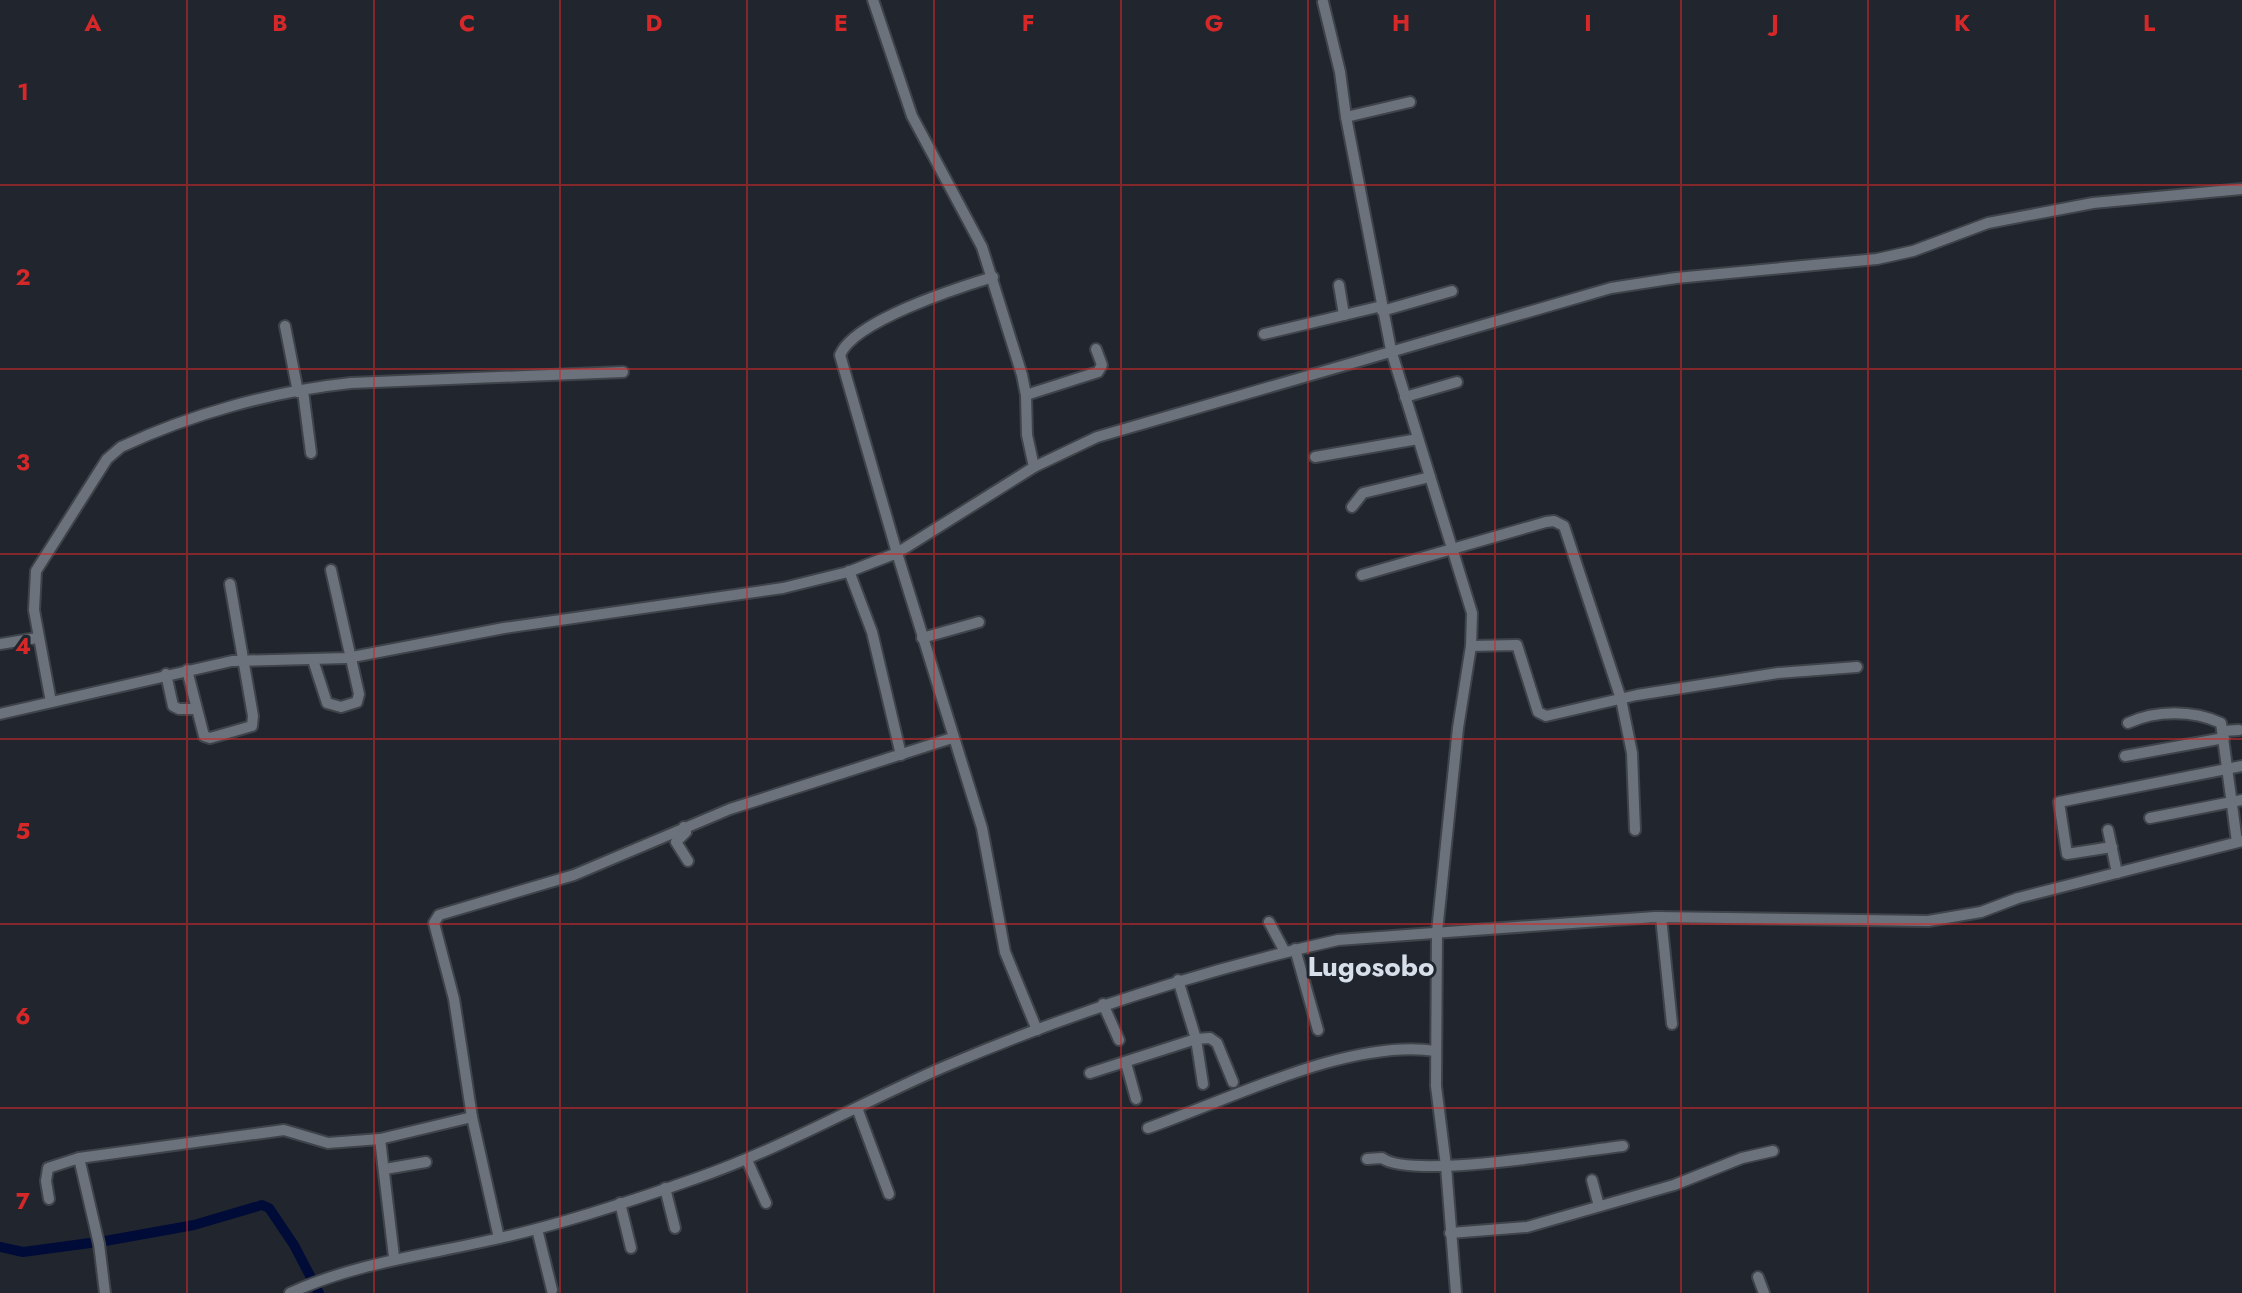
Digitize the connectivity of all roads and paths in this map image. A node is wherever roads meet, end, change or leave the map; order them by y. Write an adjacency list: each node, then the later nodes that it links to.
1 (873, 0): 6 (street)
2 (1323, 2): 4 (street)
3 (1410, 102): 4 (street)
4 (1346, 117): 9 (street)
5 (2242, 189): 14 (street)
6 (993, 278): 18 (street); 27 (street)
7 (1339, 285): 10 (street)
8 (1452, 291): 9 (street)
9 (1382, 308): 10 (street); 14 (street)
10 (1344, 315): 12 (street)
11 (285, 326): 17 (street)
12 (1264, 334)
13 (1096, 349): 18 (street)
14 (1391, 350): 19 (street); 23 (street)
15 (623, 372): 17 (street)
16 (1457, 382): 19 (street)
17 (301, 391): 21 (street); 33 (street)
18 (1026, 395): 23 (street)
19 (1405, 397): 20 (street)
20 (1418, 439): 22 (street); 24 (street)
21 (311, 453)
22 (1315, 457)
23 (1034, 467): 27 (street)
24 (1430, 477): 25 (street); 26 (street)
25 (1352, 507)
26 (1454, 548): 30 (street); 36 (street); 43 (street)
27 (897, 554): 29 (street); 34 (street)
28 (331, 570): 37 (street)
29 (849, 571): 37 (street); 51 (street)
30 (1362, 575)
31 (230, 584): 38 (street)
32 (979, 622): 34 (street)
33 (37, 638): 35 (street); 44 (street)
34 (922, 638): 50 (street)
35 (0, 644)
36 (1471, 646): 43 (street); 66 (street)
37 (350, 657): 39 (street); 39 (street)
38 (242, 660): 39 (street); 41 (street); 45 (street)
39 (313, 660)
40 (1857, 667): 43 (street)
41 (187, 670): 42 (street); 45 (street)
42 (166, 674): 44 (street); 45 (street)
43 (1621, 699): 58 (street)
44 (51, 702): 46 (street)
45 (195, 709)
46 (0, 714)
47 (2127, 723): 49 (street)
48 (2239, 730): 49 (street)
49 (2224, 734): 52 (street); 54 (street)
50 (952, 738): 51 (street); 71 (street)
51 (901, 755): 57 (street)
52 (2125, 756)
53 (2242, 766): 54 (street)
54 (2229, 769): 55 (street); 61 (street)
55 (2237, 802): 56 (street); 60 (street)
56 (2150, 818)
57 (684, 827): 62 (street); 82 (street)
58 (1635, 830)
59 (2108, 830): 61 (street)
60 (2239, 841): 63 (street)
61 (2112, 847): 63 (street)
62 (688, 861)
63 (2117, 873): 64 (street)
64 (1661, 917): 66 (street); 70 (street)
65 (1269, 922): 67 (street)
66 (1437, 932): 67 (street); 75 (street)
67 (1290, 951): 68 (street); 72 (street)
68 (1178, 980): 69 (street); 73 (street)
69 (1103, 1004): 71 (street); 74 (street)
70 (1672, 1024)
71 (1037, 1030): 81 (street)
72 (1318, 1030)
73 (1196, 1039): 76 (street); 78 (street); 79 (street)
74 (1119, 1040)
75 (1436, 1051): 83 (street); 91 (street)
76 (1126, 1063): 77 (street); 80 (street)
77 (1090, 1073)
78 (1233, 1083)
79 (1203, 1084)
80 (1136, 1099)
81 (857, 1108): 89 (street); 95 (street)
82 (472, 1117): 84 (street); 103 (street)
83 (1148, 1128)
84 (380, 1139): 87 (street); 92 (street)
85 (1623, 1146): 91 (street)
86 (1773, 1151): 99 (street)
87 (79, 1158): 96 (street); 108 (street)
88 (1367, 1159): 91 (street)
89 (747, 1160): 94 (street); 98 (street)
90 (426, 1161): 92 (street)
91 (1446, 1166): 102 (street)
92 (384, 1169): 105 (street)
93 (1592, 1180): 99 (street)
94 (665, 1188): 97 (street); 100 (street)
95 (889, 1194)
96 (49, 1199)
97 (620, 1203): 101 (street); 104 (street)
98 (766, 1203)
99 (1598, 1206): 102 (street)
100 (675, 1228)
101 (537, 1229): 103 (street); 107 (street)
102 (1450, 1233): 110 (street)
103 (499, 1238): 105 (street)
104 (631, 1248)
105 (394, 1257): 109 (street)
106 (1758, 1277): 111 (street)
107 (552, 1290)
108 (105, 1293)
109 (290, 1293)
110 (1456, 1293)
111 (1765, 1293)

